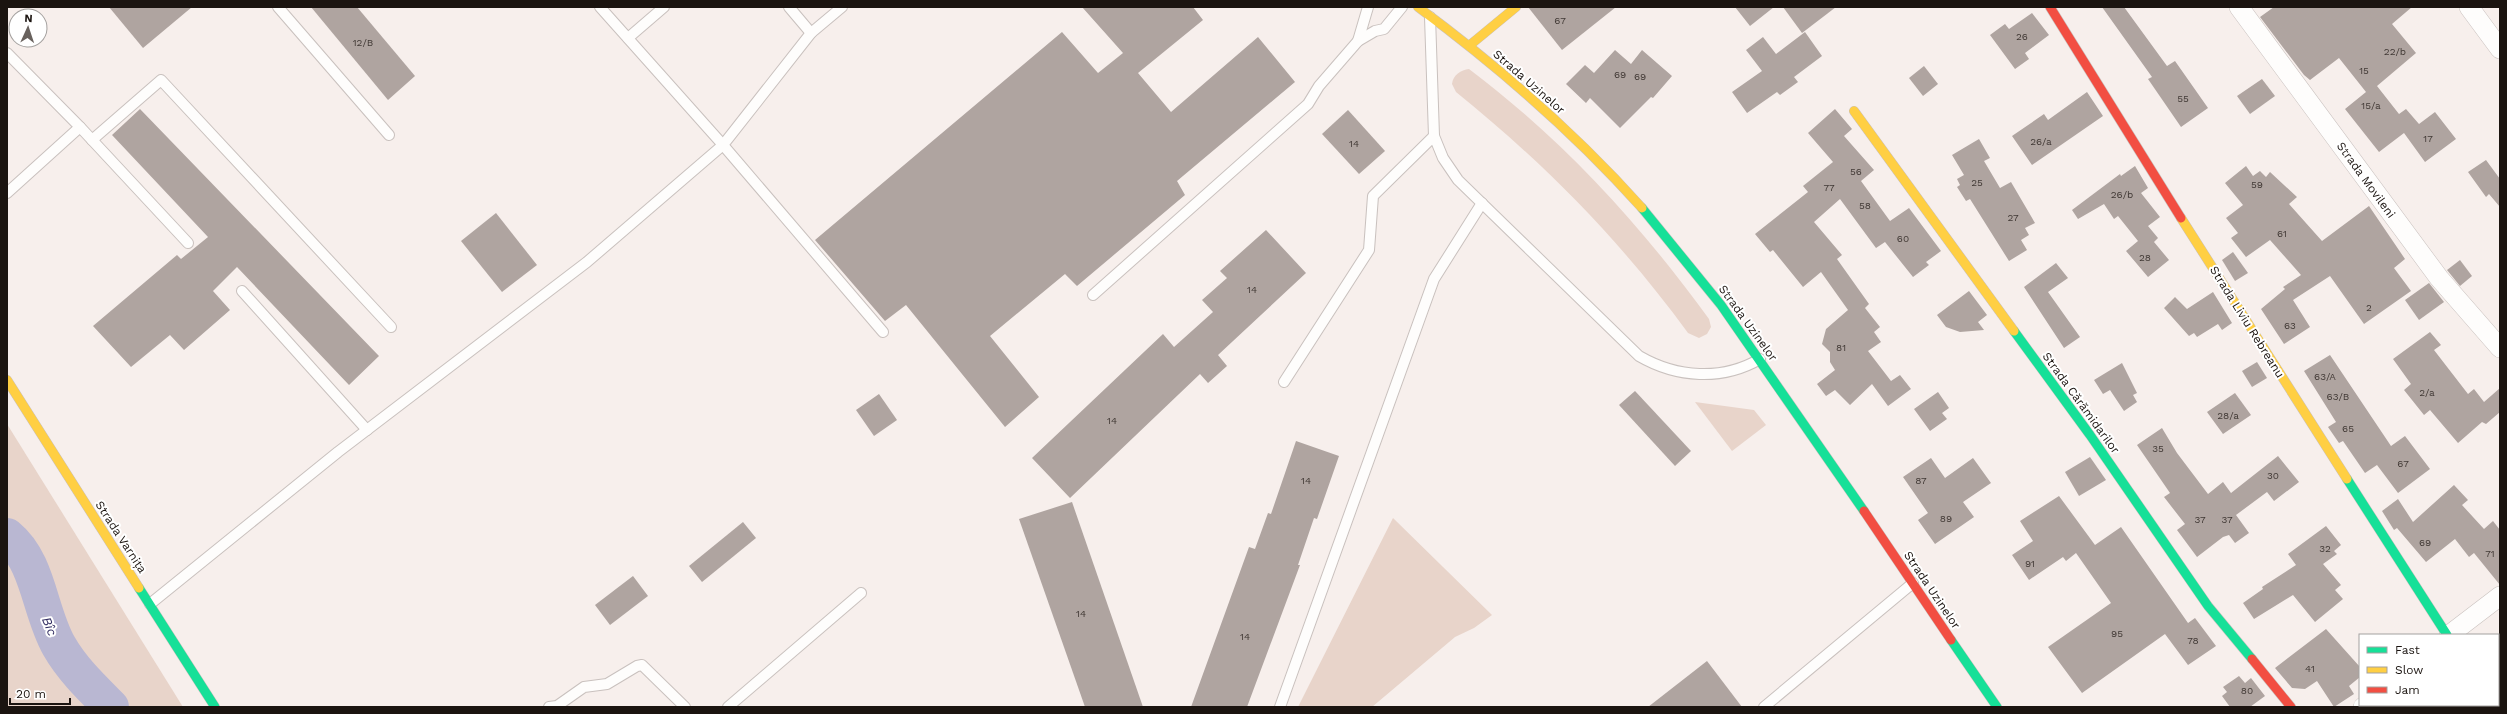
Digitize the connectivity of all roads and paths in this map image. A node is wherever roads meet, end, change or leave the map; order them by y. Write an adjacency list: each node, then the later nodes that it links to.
1 (278, 7): 22 (lane)
2 (600, 7): 15 (lane)
3 (664, 7): 15 (lane)
4 (789, 7): 14 (lane)
5 (842, 7): 14 (lane)
6 (1368, 7): 16 (lane)
7 (1402, 7): 16 (lane)
8 (1418, 7): 13 (street, Strada Uzinelor)
9 (1516, 7): 17 (street)
10 (2050, 7): 42 (street, Strada Liviu Rebreanu)
11 (2239, 7): 33 (street, Strada Movileni)
12 (2469, 7): 18 (street)
13 (1430, 15): 17 (street, Strada Uzinelor); 23 (lane)
14 (811, 33): 25 (lane)
15 (628, 38): 25 (lane)
16 (1358, 41): 30 (lane)
17 (1470, 45): 34 (street, Strada Uzinelor)
18 (2500, 48)
19 (7, 53): 21 (lane)
20 (1854, 111): 51 (street, Strada Cărămidarilor)
21 (80, 127): 24 (lane); 26 (lane)
22 (389, 135)
23 (1434, 136): 27 (lane); 36 (lane)
24 (92, 140): 28 (lane); 31 (lane)
25 (723, 145): 32 (lane); 37 (lane)
26 (7, 193)
27 (1482, 203): 34 (lane); 48 (lane)
28 (188, 243)
29 (242, 291): 37 (lane)
30 (1093, 295)
31 (390, 327)
32 (884, 332)
33 (2500, 348)
34 (1760, 359): 38 (street, Strada Uzinelor)
35 (7, 380): 41 (street, Strada Varnița)
36 (1284, 382)
37 (367, 430): 41 (lane)
38 (1913, 583): 49 (lane); 50 (street, Strada Uzinelor)
39 (861, 592): 47 (lane)
40 (2500, 596): 43 (street)
41 (150, 604): 44 (street, Strada Varnița)
42 (2447, 634)
43 (2449, 634)
44 (215, 707)
45 (549, 707): 46 (lane)
46 (685, 707)
47 (728, 707)
48 (1280, 707)
49 (1764, 707)
50 (1996, 707)
51 (2291, 707)

